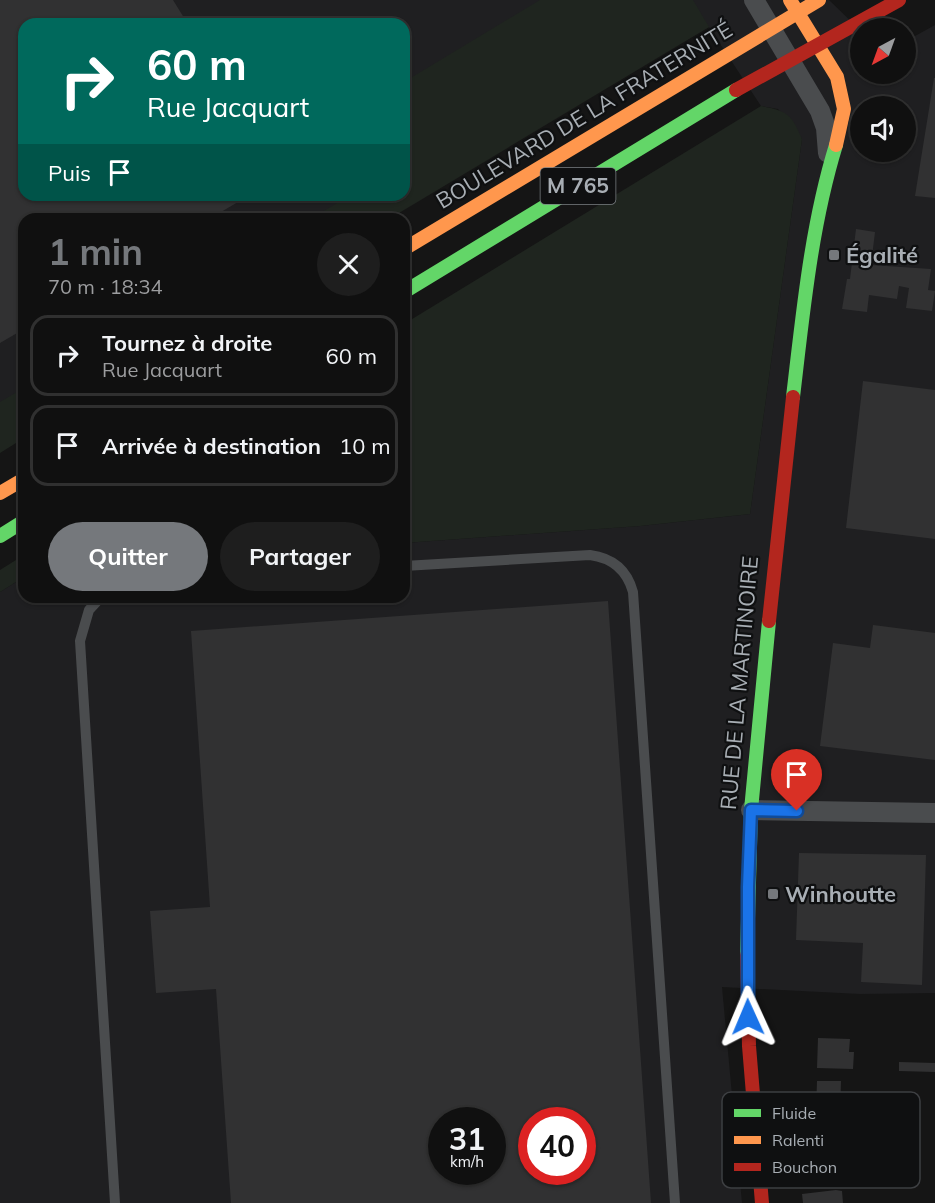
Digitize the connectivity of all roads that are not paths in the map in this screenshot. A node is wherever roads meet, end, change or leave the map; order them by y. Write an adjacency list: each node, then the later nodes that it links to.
1 (754, 0): 5 (street, RUE DE LA MARTINOIRE)
2 (819, 0): 4 (street, BOULEVARD DE LA FRATERNITÉ / M 765)
3 (899, 0): 6 (street, M 765)
4 (793, 6): 5 (street, BOULEVARD DE LA FRATERNITÉ / M 765); 6 (street, RUE DE LA MARTINOIRE)
5 (770, 27): 7 (street, RUE DE LA MARTINOIRE); 9 (street, BOULEVARD DE LA FRATERNITÉ / M 765)
6 (816, 44): 7 (street, M 765); 8 (street, RUE DE LA MARTINOIRE)
7 (788, 59): 8 (street, RUE DE LA MARTINOIRE); 10 (street, M 765)
8 (828, 171): 17 (street, RUE DE LA MARTINOIRE)
9 (410, 245)
10 (410, 288)
11 (18, 482): 12 (street)
12 (0, 493)
13 (18, 525): 14 (street)
14 (0, 536)
15 (410, 566): 22 (lane)
16 (96, 603): 21 (lane)
17 (751, 810): 18 (street); 19 (street, RUE DE LA MARTINOIRE)
18 (935, 813)
19 (753, 1092)
20 (761, 1188): 23 (street, RUE DE LA MARTINOIRE)
21 (115, 1203)
22 (675, 1203)
23 (762, 1203)

